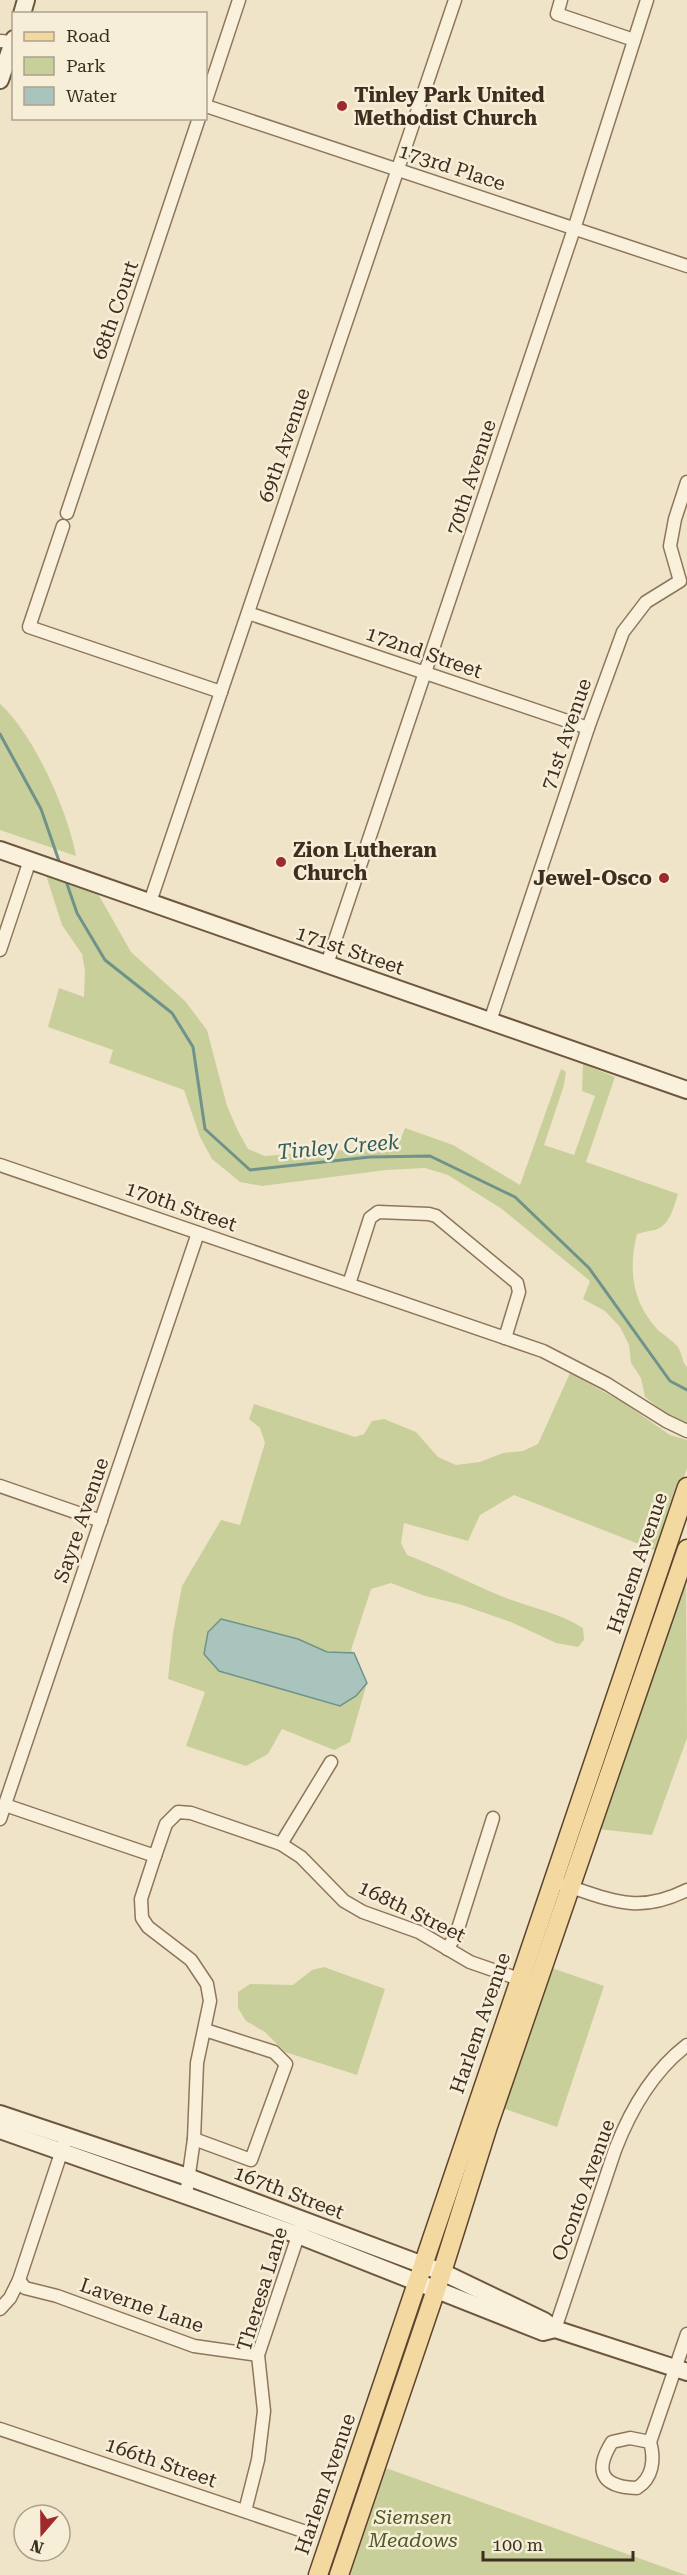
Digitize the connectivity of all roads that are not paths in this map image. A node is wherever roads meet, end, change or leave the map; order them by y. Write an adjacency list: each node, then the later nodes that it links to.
1 (239, 0): 8 (street)
2 (455, 0): 11 (street, 69th Avenue)
3 (561, 0): 5 (street)
4 (647, 0): 5 (street, 70th Avenue)
5 (634, 40): 12 (street, 70th Avenue)
6 (12, 44): 7 (street)
7 (0, 80)
8 (207, 97)
9 (207, 106): 11 (street, 173rd Place)
10 (198, 120): 15 (street, 68th Court)
11 (398, 170): 12 (street, 173rd Place); 18 (street, 69th Avenue)
12 (574, 229): 13 (street, 173rd Place); 19 (street, 70th Avenue)
13 (687, 266)
14 (687, 482): 17 (street, 71st Avenue)
15 (67, 513)
16 (63, 526): 20 (street)
17 (684, 580): 21 (street, 71st Avenue)
18 (248, 613): 19 (street, 172nd Street); 20 (street, 69th Avenue)
19 (426, 674): 21 (street, 172nd Street); 26 (street, 70th Avenue)
20 (221, 692): 24 (street, 69th Avenue)
21 (588, 728): 27 (street, 71st Avenue)
22 (0, 850): 23 (street, 171st Street)
23 (30, 861): 24 (street, 171st Street); 25 (street)
24 (150, 902): 26 (street, 171st Street)
25 (0, 950)
26 (327, 964): 27 (street, 171st Street)
27 (490, 1021): 28 (street, 171st Street)
28 (687, 1090)
29 (0, 1165): 30 (street, 170th Street)
30 (198, 1233): 31 (street, 170th Street); 36 (street, Sayre Avenue)
31 (349, 1284): 32 (street, 170th Street); 32 (street)
32 (505, 1338): 33 (street, 170th Street)
33 (687, 1431)
34 (0, 1486): 36 (street)
35 (685, 1497): 44 (main road, Harlem Avenue)
36 (101, 1521): 39 (street, Sayre Avenue)
37 (687, 1549): 45 (main road, Harlem Avenue)
38 (331, 1762): 42 (street)
39 (5, 1805): 41 (street, Sayre Avenue); 43 (street)
40 (492, 1818): 47 (street)
41 (0, 1819)
42 (281, 1844): 43 (street, 168th Street); 47 (street, 168th Street)
43 (155, 1856): 49 (street, 168th Street)
44 (553, 1880): 45 (street); 48 (main road, Harlem Avenue)
45 (571, 1887): 46 (street); 48 (main road, Harlem Avenue)
46 (687, 1890)
47 (447, 1949): 48 (street, 168th Street)
48 (528, 1982): 58 (main road, Harlem Avenue); 59 (main road, Harlem Avenue)
49 (205, 2030): 53 (street, 168th Street); 53 (street)
50 (687, 2045): 63 (street, Oconto Avenue)
51 (0, 2114): 54 (street, 167th Street)
52 (0, 2130): 54 (street, 167th Street)
53 (194, 2139): 55 (street, 168th Street)
54 (64, 2143): 55 (street, 167th Street); 56 (street, 167th Street); 60 (street)
55 (188, 2177): 56 (street, 168th Street); 57 (street, 167th Street)
56 (186, 2195): 57 (street, 167th Street)
57 (300, 2228): 59 (street, 167th Street); 65 (street, Theresa Lane)
58 (442, 2272): 59 (street, 167th Street); 61 (main road, Harlem Avenue); 63 (street, 167th Street)
59 (420, 2274): 61 (street, 167th Street); 71 (main road, Harlem Avenue)
60 (19, 2280): 62 (street); 65 (street, Laverne Lane)
61 (436, 2290): 63 (street, 167th Street); 72 (main road, Harlem Avenue)
62 (0, 2309)
63 (555, 2329): 66 (street, 167th Street)
64 (687, 2334): 66 (street)
65 (258, 2355): 69 (street, Theresa Lane)
66 (681, 2371): 68 (street)
67 (0, 2429): 69 (street, 166th Street)
68 (650, 2442): 68 (street)
69 (245, 2511): 70 (street, 166th Street)
70 (309, 2533)
71 (318, 2575)
72 (339, 2575)

